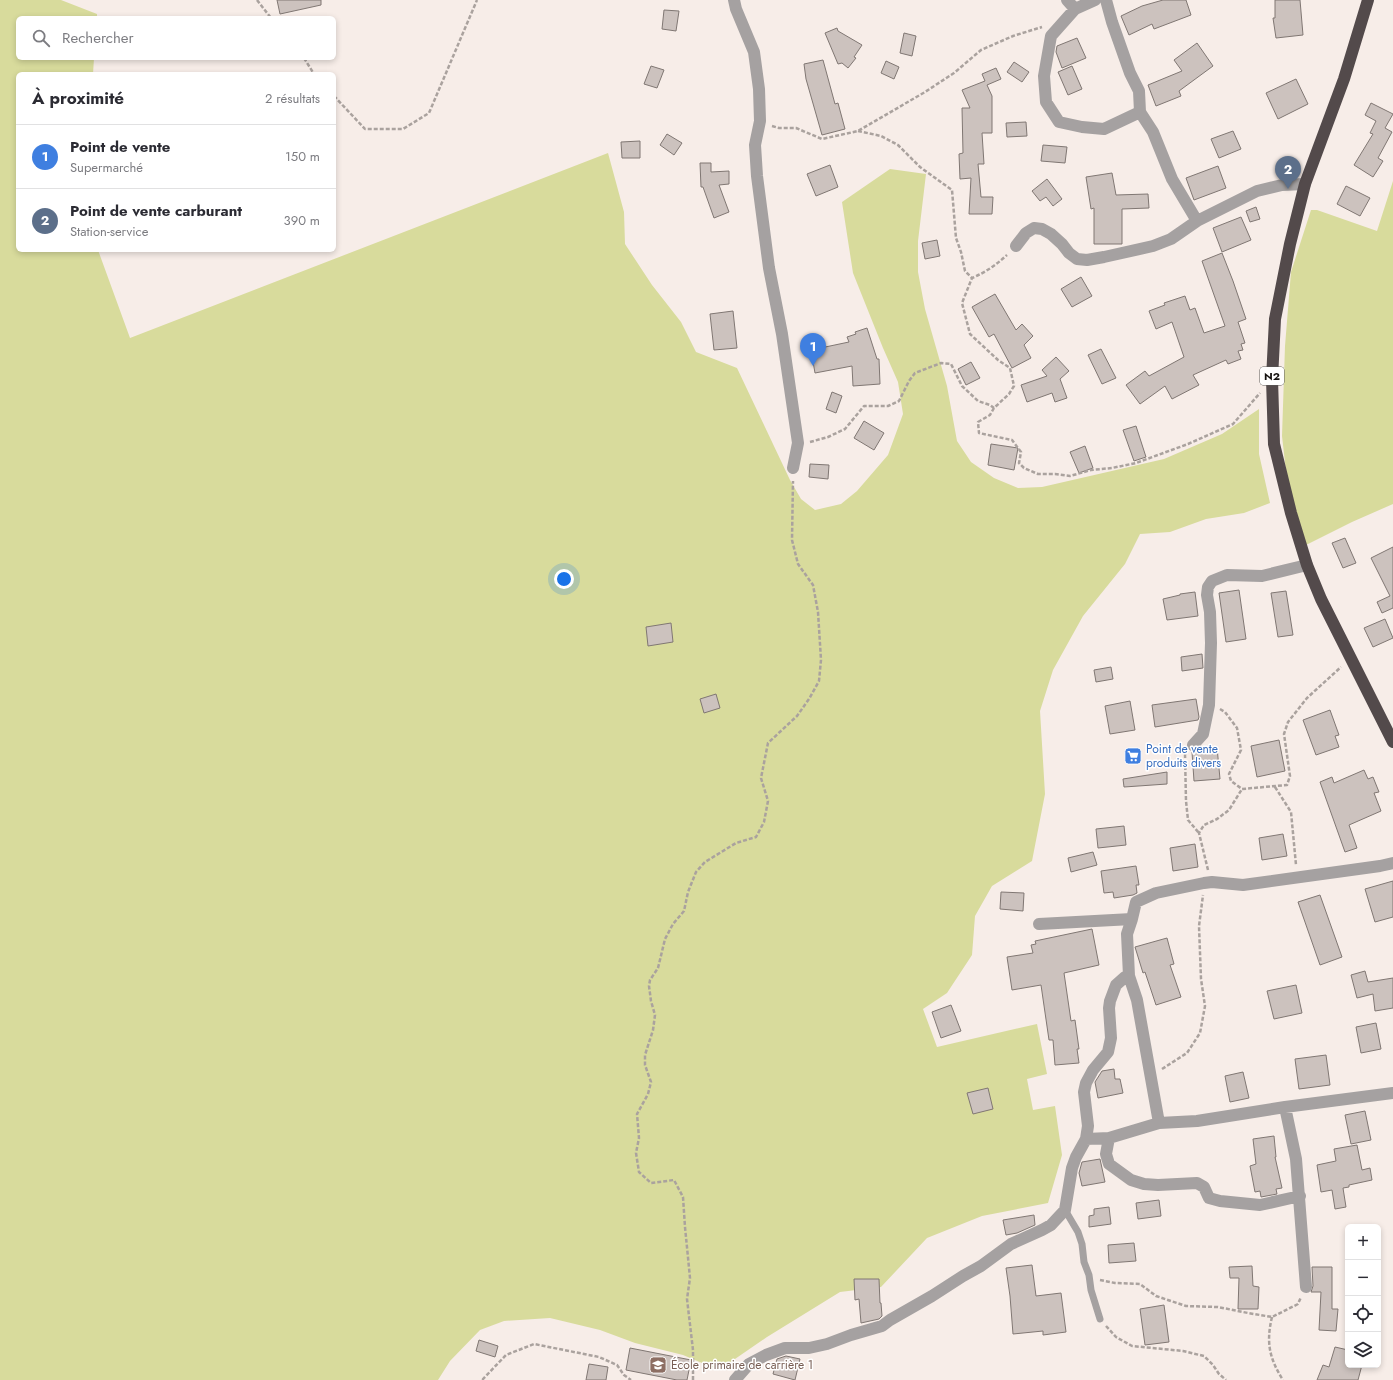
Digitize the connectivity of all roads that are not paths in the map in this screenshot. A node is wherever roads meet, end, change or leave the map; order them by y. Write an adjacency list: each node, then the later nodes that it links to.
1 (734, 0): 10 (street)
2 (1095, 0): 5 (street)
3 (1106, 0): 6 (street)
4 (1368, 0): 7 (highway, N2)
5 (1071, 4): 6 (street)
6 (1140, 112): 8 (street)
7 (1305, 184): 8 (street); 11 (highway, N2)
8 (1197, 221): 9 (street)
9 (1016, 246)
10 (793, 468)
11 (1307, 565): 12 (highway, N2); 13 (street)
12 (1393, 742)
13 (1193, 745)
14 (1393, 863): 15 (street)
15 (1132, 919): 16 (street); 17 (street)
16 (1039, 924)
17 (1129, 976): 20 (street); 22 (street)
18 (1393, 1093): 19 (street)
19 (1285, 1107): 20 (street); 23 (street)
20 (1159, 1123): 21 (street)
21 (1109, 1138): 22 (street); 23 (street)
22 (1086, 1139): 24 (street)
23 (1300, 1196): 25 (street)
24 (1065, 1210): 26 (lane); 27 (street)
25 (1306, 1288)
26 (1100, 1319)
27 (735, 1380)

